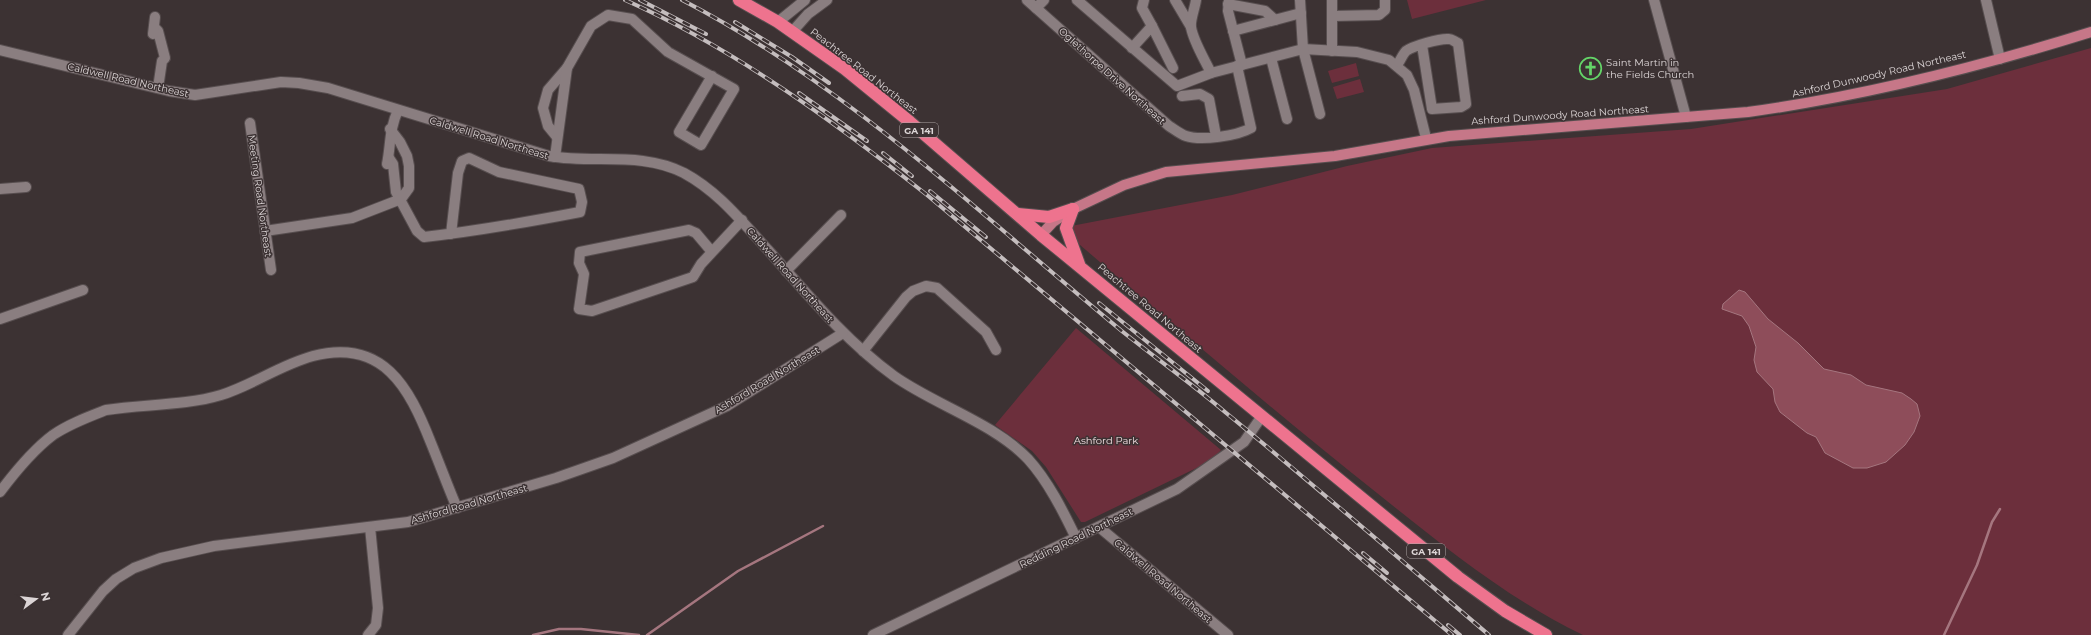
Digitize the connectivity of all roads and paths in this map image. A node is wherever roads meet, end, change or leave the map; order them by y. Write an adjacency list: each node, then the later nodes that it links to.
1 (739, 0): 20 (highway, Peachtree Road Northeast / GA 141)
2 (805, 0): 20 (street)
3 (828, 0): 25 (street)
4 (1027, 0): 16 (street, Oglethorpe Drive Northeast)
5 (1044, 0): 16 (street)
6 (1077, 0): 28 (street)
7 (1144, 0): 22 (street)
8 (1175, 0): 23 (street)
9 (1196, 0): 23 (street)
10 (1300, 0): 17 (street)
11 (1332, 0): 18 (street)
12 (1385, 0): 18 (street)
13 (1654, 0): 46 (street)
14 (1986, 0): 34 (street)
15 (1229, 2): 19 (street, Oglethorpe Drive Northeast); 24 (street, Oglethorpe Drive Northeast)
16 (1036, 8): 51 (street, Oglethorpe Drive Northeast)
17 (1301, 13): 19 (street); 29 (street)
18 (1333, 16): 31 (street)
19 (1275, 20): 24 (street)
20 (778, 22): 25 (highway, Peachtree Road Northeast / GA 141)
21 (156, 25): 41 (street)
22 (1152, 26): 28 (street); 37 (street)
23 (1191, 27): 39 (street)
24 (1233, 31): 36 (street, Oglethorpe Drive Northeast)
25 (792, 32): 58 (highway, Peachtree Road Northeast / GA 141)
26 (2091, 32): 34 (main road, Ashford Dunwoody Road Northeast)
27 (1422, 45): 27 (street); 35 (street)
28 (1132, 48): 39 (street)
29 (1303, 49): 31 (street); 32 (street); 45 (street)
30 (0, 50): 41 (street, Caldwell Road Northeast)
31 (1332, 51): 33 (street)
32 (1271, 58): 36 (street); 47 (street)
33 (1381, 58): 35 (street); 43 (street)
34 (2000, 59): 46 (main road, Ashford Dunwoody Road Northeast)
35 (1399, 62): 43 (street)
36 (1240, 65): 39 (street); 51 (street, Oglethorpe Drive Northeast)
37 (1173, 68)
38 (566, 73): 40 (street); 50 (street); 50 (street)
39 (1211, 74)
40 (712, 76): 40 (street)
41 (158, 88): 44 (street, Caldwell Road Northeast)
42 (1182, 96): 51 (street)
43 (1418, 104): 52 (street)
44 (398, 110): 49 (street); 53 (street, Caldwell Road Northeast)
45 (1320, 114)
46 (1686, 117): 52 (main road, Ashford Dunwoody Road Northeast)
47 (1288, 119)
48 (250, 123): 61 (street, Meeting Road Northeast)
49 (390, 129): 56 (street); 56 (street)
50 (558, 134): 53 (street)
51 (1216, 136)
52 (1426, 138): 57 (main road, Ashford Dunwoody Road Northeast)
53 (555, 157): 60 (street, Caldwell Road Northeast)
54 (26, 187): 55 (street)
55 (0, 188)
56 (398, 196): 61 (street); 62 (street)
57 (1074, 210): 58 (highway); 63 (main road, Ashford Dunwoody Road Northeast); 65 (highway)
58 (1018, 214): 63 (highway, Peachtree Road Northeast / GA 141)
59 (841, 215): 67 (street)
60 (742, 220): 64 (street); 67 (street, Caldwell Road Northeast)
61 (265, 231): 66 (street, Meeting Road Northeast)
62 (451, 234): 62 (street)
63 (1041, 235): 65 (highway, Peachtree Road Northeast / GA 141)
64 (712, 252): 64 (street)
65 (1079, 265): 73 (highway, Peachtree Road Northeast / GA 141)
66 (270, 270)
67 (786, 271): 70 (street, Caldwell Road Northeast)
68 (83, 290): 69 (street)
69 (0, 319)
70 (843, 333): 72 (street, Caldwell Road Northeast); 75 (street, Ashford Road Northeast)
71 (996, 350): 72 (street)
72 (863, 351): 78 (street, Caldwell Road Northeast)
73 (1262, 416): 77 (street, Redding Road Northeast); 83 (highway, Peachtree Road Northeast / GA 141)
74 (0, 492): 75 (street)
75 (457, 508): 76 (street, Ashford Road Northeast)
76 (370, 527): 79 (street, Ashford Road Northeast); 80 (street)
77 (1099, 527): 78 (street, Redding Road Northeast); 82 (street, Caldwell Road Northeast)
78 (1076, 538): 81 (street, Redding Road Northeast)
79 (68, 635)
80 (368, 635)
81 (873, 635)
82 (1228, 635)
83 (1546, 635)

